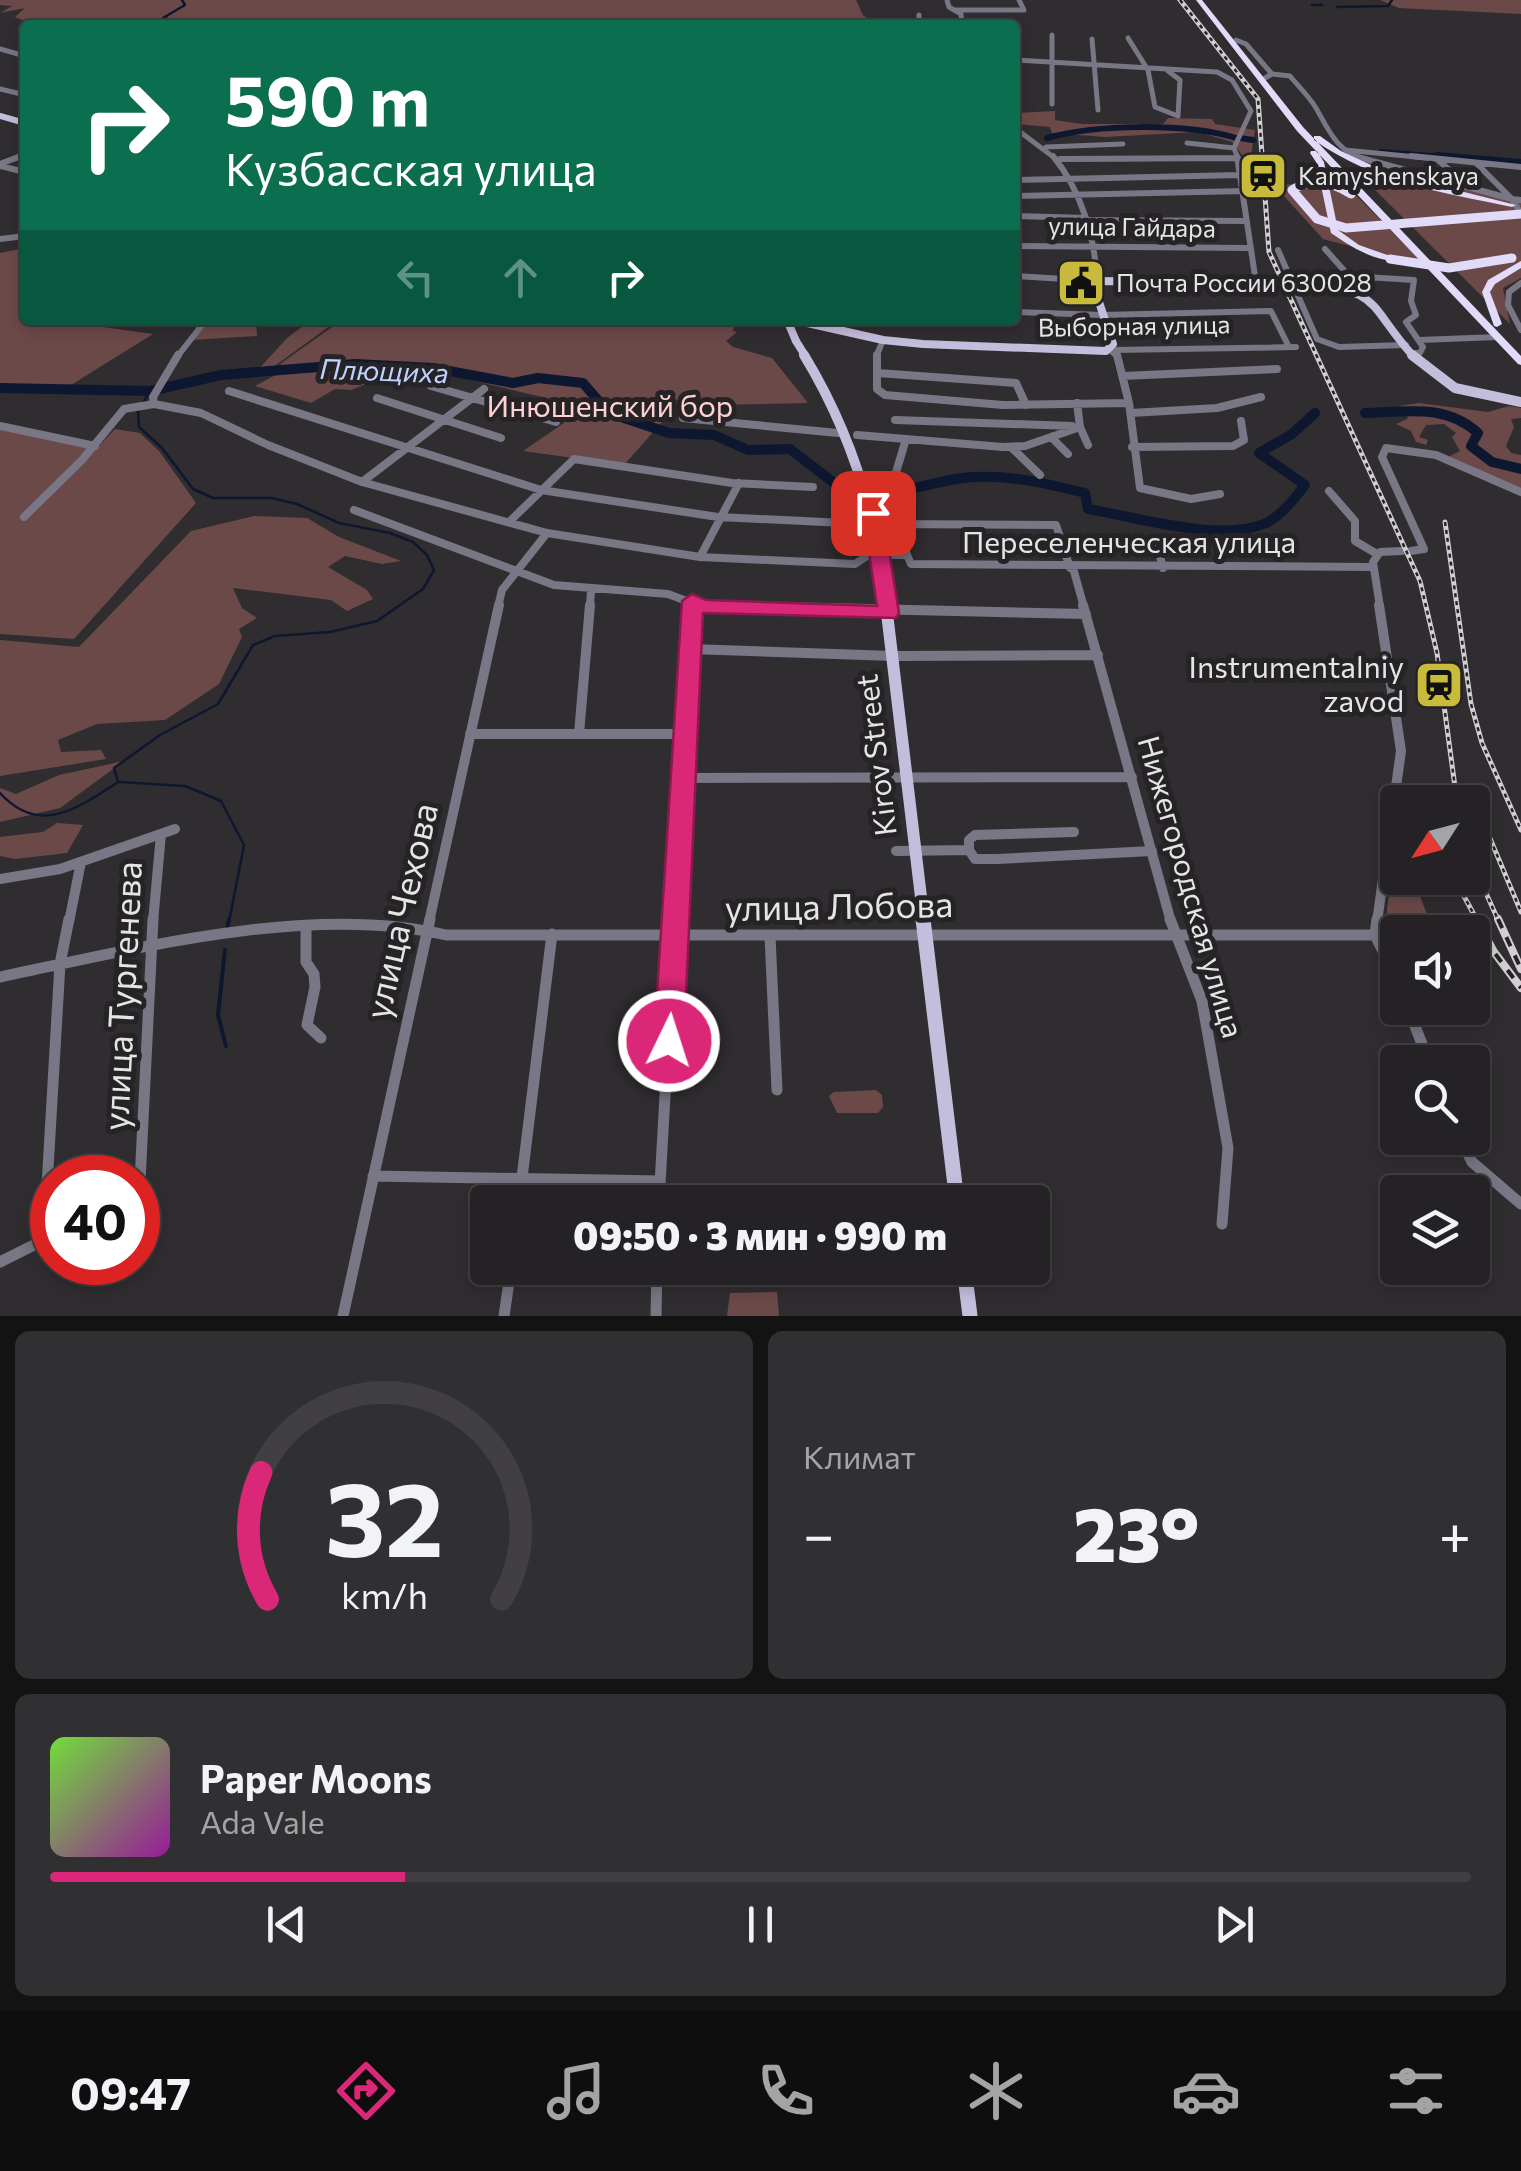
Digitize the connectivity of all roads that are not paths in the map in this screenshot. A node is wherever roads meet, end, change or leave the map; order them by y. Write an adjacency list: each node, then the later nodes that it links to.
1 (947, 0): 4 (street)
2 (1020, 0): 4 (street)
3 (1202, 0): 16 (highway); 20 (highway)
4 (958, 12): 7 (street)
5 (920, 15): 6 (street)
6 (920, 20)
7 (960, 20)
8 (1052, 36): 12 (street)
9 (1128, 38): 14 (street)
10 (1092, 39): 13 (street)
11 (1020, 60): 12 (street)
12 (1053, 63): 13 (street); 17 (street)
13 (1096, 66): 14 (street); 18 (street)
14 (1145, 69): 15 (street); 15 (street)
15 (1168, 71): 25 (street)
16 (1269, 76): 21 (highway); 26 (street)
17 (1052, 104)
18 (1098, 110)
19 (1020, 131): 24 (street)
20 (1304, 133): 51 (highway, bridge); 58 (highway)
21 (1318, 138): 41 (highway); 62 (highway)
22 (1188, 142): 25 (street)
23 (1123, 144): 24 (street)
24 (1046, 147): 30 (street)
25 (1234, 148): 28 (street)
26 (1343, 150): 27 (street); 34 (street)
27 (1400, 156): 29 (street); 34 (street)
28 (1238, 158): 30 (street); 33 (street)
29 (1436, 158): 31 (street); 37 (street)
30 (1060, 159): 36 (street)
31 (1476, 164): 32 (street); 41 (street)
32 (1521, 170)
33 (1240, 175): 36 (street); 38 (street)
34 (1422, 176): 37 (street)
35 (1020, 180): 36 (street)
36 (1071, 180): 39 (street)
37 (1468, 188): 41 (street)
38 (1245, 192): 39 (street); 45 (street)
39 (1078, 195): 40 (street); 44 (street)
40 (1020, 196)
41 (1516, 202): 42 (street)
42 (1521, 214): 58 (highway, bridge)
43 (1020, 216): 44 (street)
44 (1086, 219): 45 (street); 47 (street)
45 (1246, 221): 48 (street)
46 (1020, 246): 47 (street, улица Гайдара)
47 (1091, 246): 48 (street, улица Гайдара); 54 (street)
48 (1248, 248): 53 (street)
49 (1325, 249): 55 (street)
50 (1278, 250): 70 (street)
51 (1518, 259): 62 (highway)
52 (1020, 276): 54 (street)
53 (1257, 280): 54 (main road); 70 (main road, bridge)
54 (1097, 281): 61 (main road)
55 (1414, 281): 69 (street)
56 (1521, 283): 57 (street)
57 (1509, 292): 59 (street); 66 (street)
58 (1465, 301): 67 (highway)
59 (1521, 302)
60 (1020, 312): 61 (street)
61 (1102, 315): 71 (main road); 71 (street, Выборная улица)
62 (1497, 324): 72 (highway)
63 (201, 325): 83 (street)
64 (792, 325): 136 (main road, Kirov Street, bridge)
65 (814, 325): 68 (main road, Выборная улица)
66 (1521, 330)
67 (1498, 336): 69 (street); 73 (highway)
68 (883, 340): 71 (main road, Выборная улица); 75 (street)
69 (1419, 340): 70 (street)
70 (1409, 349): 84 (main road)
71 (1110, 350): 76 (street)
72 (1521, 351)
73 (1521, 362)
74 (1277, 368): 76 (street)
75 (878, 373): 86 (street); 86 (street)
76 (1123, 376): 87 (street)
77 (431, 386): 82 (street)
78 (484, 389): 82 (street)
79 (228, 391): 104 (street)
80 (1261, 397): 87 (street)
81 (377, 398): 90 (street)
82 (470, 400): 90 (street); 92 (street)
83 (152, 402): 101 (street); 107 (street)
84 (1520, 402)
85 (1077, 403): 86 (street); 87 (street); 94 (street)
86 (1026, 405)
87 (1130, 408): 103 (street)
88 (683, 418): 95 (street)
89 (895, 420): 94 (street)
90 (440, 421): 98 (street); 104 (street)
91 (1242, 421): 103 (street)
92 (556, 422)
93 (0, 426): 101 (street)
94 (1080, 427): 97 (street); 100 (street)
95 (838, 433)
96 (857, 435): 99 (street)
97 (1051, 437): 102 (street); 105 (street)
98 (502, 438)
99 (906, 439): 102 (street); 110 (street)
100 (1088, 445)
101 (96, 446): 117 (street)
102 (1011, 447): 106 (street)
103 (1132, 448): 114 (street)
104 (406, 450): 107 (street); 111 (street)
105 (1068, 454)
106 (1040, 476)
107 (362, 482): 119 (street)
108 (739, 482): 109 (street); 111 (street); 118 (street)
109 (814, 486)
110 (891, 489)
111 (541, 490): 118 (street); 119 (street)
112 (1329, 490): 127 (street)
113 (1521, 492): 127 (street)
114 (1220, 494)
115 (896, 503): 122 (street)
116 (354, 510): 133 (street)
117 (24, 516)
118 (718, 517): 120 (street); 129 (street)
119 (509, 522): 123 (street)
120 (865, 524)
121 (885, 524): 122 (street)
122 (899, 525): 128 (street); 131 (street, Нижегородская улица)
123 (547, 532): 129 (street); 133 (street, улица Чехова)
124 (1155, 537): 132 (street)
125 (870, 554): 129 (street)
126 (891, 554): 128 (street, Переселенческая улица)
127 (1377, 554): 130 (street)
128 (907, 555): 131 (street, Переселенческая улица)
129 (700, 556)
130 (1373, 567): 132 (street, Переселенческая улица); 161 (street)
131 (1071, 568): 132 (street, Переселенческая улица); 137 (street, Нижегородская улица)
132 (1163, 568)
133 (517, 570): 134 (street); 141 (street, улица Чехова)
134 (590, 590): 135 (street); 142 (street)
135 (692, 601): 136 (street); 138 (street)
136 (888, 613): 137 (street); 140 (main road, Kirov Street)
137 (1086, 614): 139 (street, Нижегородская улица)
138 (690, 648): 140 (street); 143 (street)
139 (1098, 655): 140 (street); 144 (street, Нижегородская улица)
140 (893, 656): 146 (main road, Kirov Street)
141 (470, 734): 142 (street); 157 (street, улица Чехова)
142 (578, 734): 143 (street)
143 (686, 734): 145 (street)
144 (1132, 776): 146 (street); 152 (street, Нижегородская улица)
145 (681, 778): 146 (street); 162 (street)
146 (907, 778): 153 (main road, Kirov Street)
147 (175, 829): 149 (street)
148 (1074, 832): 150 (street)
149 (161, 834): 154 (street); 165 (street, улица Тургенева)
150 (969, 850): 152 (street); 153 (street)
151 (896, 851): 153 (street)
152 (1152, 851): 160 (street, Нижегородская улица)
153 (916, 852): 158 (main road, Kirov Street)
154 (81, 862): 155 (street); 166 (street)
155 (0, 879)
156 (306, 926): 157 (street, улица Лобова); 165 (street, улица Лобова); 168 (street)
157 (426, 926): 159 (street, улица Лобова); 173 (street, улица Чехова)
158 (926, 933): 160 (street, улица Лобова); 163 (street, улица Лобова); 178 (main road, Kirov Street)
159 (552, 934): 162 (street, улица Лобова); 174 (street)
160 (1174, 934): 161 (street, улица Лобова); 180 (street, Нижегородская улица)
161 (1375, 935): 164 (street)
162 (676, 936): 163 (street, улица Лобова); 175 (street)
163 (770, 936): 169 (street)
164 (1380, 945)
165 (150, 949): 166 (street, улица Лобова); 171 (street, улица Тургенева)
166 (60, 964): 167 (street, улица Лобова); 170 (street)
167 (0, 977)
168 (321, 1038)
169 (777, 1090)
170 (52, 1155)
171 (141, 1155)
172 (1468, 1155): 179 (street)
173 (372, 1176): 174 (street); 186 (street, улица Чехова)
174 (522, 1178): 175 (street); 176 (street)
175 (660, 1180): 177 (street)
176 (521, 1185)
177 (660, 1185)
178 (955, 1185)
179 (1521, 1204)
180 (1222, 1224)
181 (30, 1246): 182 (street)
182 (0, 1262)
183 (509, 1285): 187 (street)
184 (657, 1285): 188 (street)
185 (966, 1285): 189 (main road)
186 (342, 1316)
187 (504, 1316)
188 (656, 1316)
189 (970, 1316)

